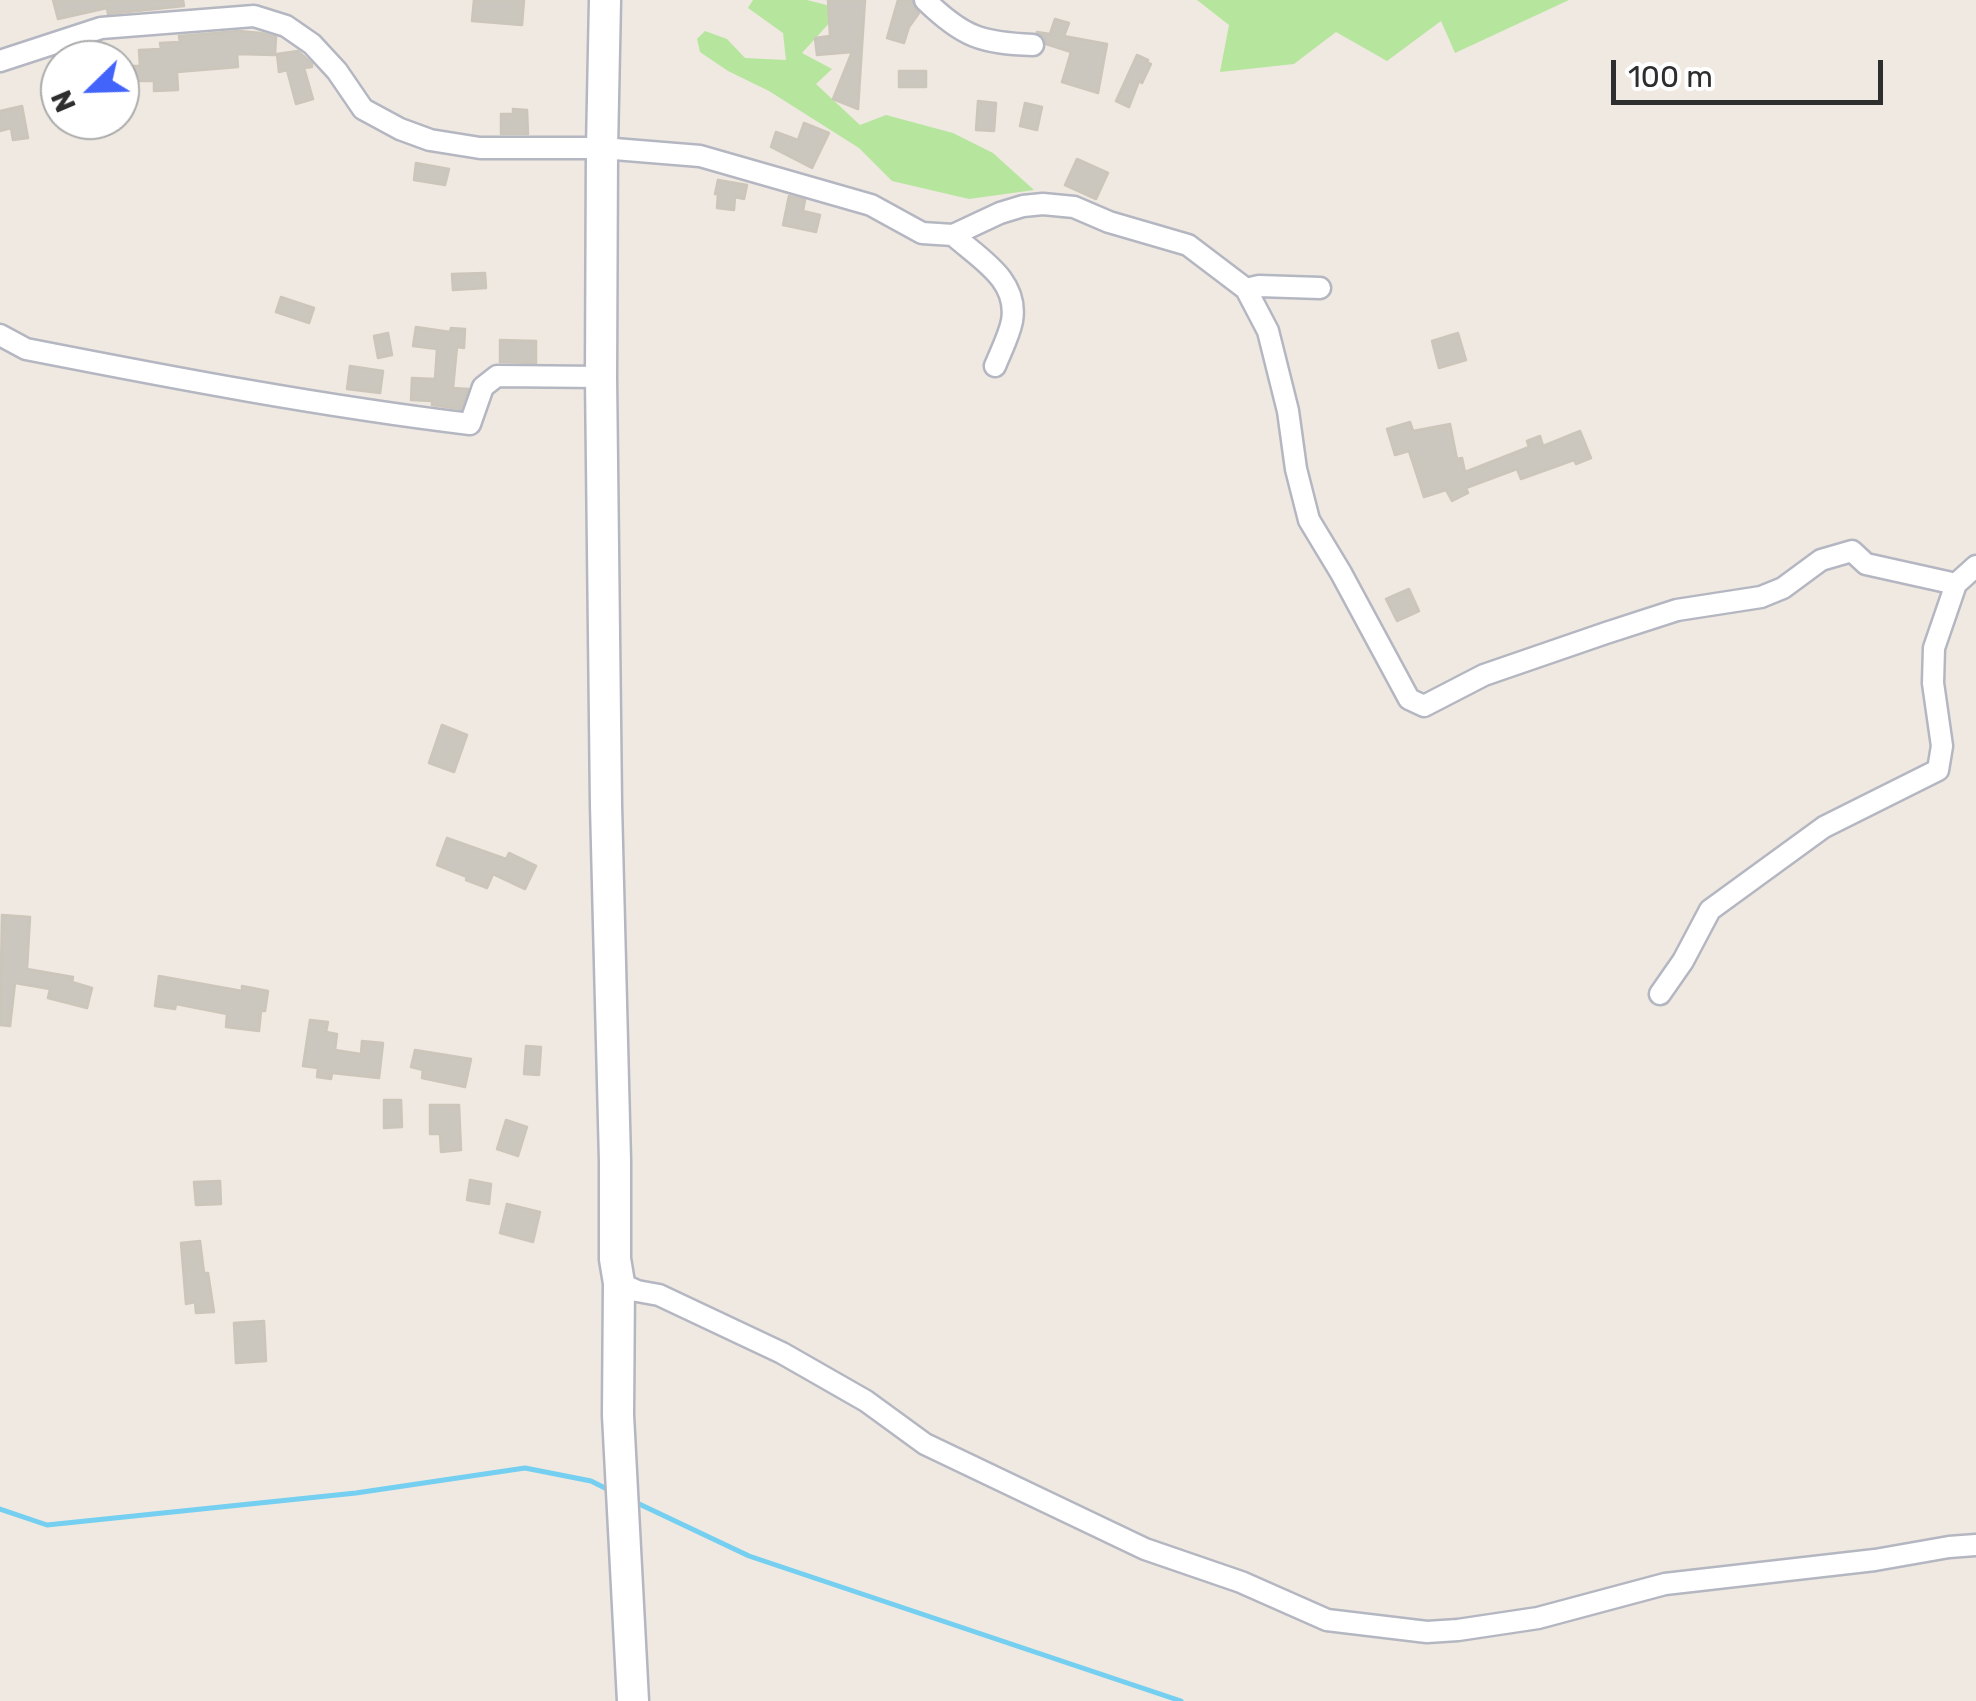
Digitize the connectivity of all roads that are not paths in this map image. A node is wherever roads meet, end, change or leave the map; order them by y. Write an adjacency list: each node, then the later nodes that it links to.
1 (605, 0): 5 (main road)
2 (925, 0): 3 (street)
3 (1033, 45)
4 (0, 61): 5 (street)
5 (602, 148): 6 (street); 11 (main road)
6 (953, 234): 8 (street); 10 (street)
7 (1320, 288): 8 (street)
8 (1246, 289): 13 (street)
9 (0, 336): 11 (street)
10 (995, 366)
11 (601, 377): 15 (main road)
12 (1976, 566): 13 (street)
13 (1956, 584): 14 (street)
14 (1660, 994)
15 (619, 1283): 16 (street); 17 (main road)
16 (1976, 1545)
17 (634, 1697)

